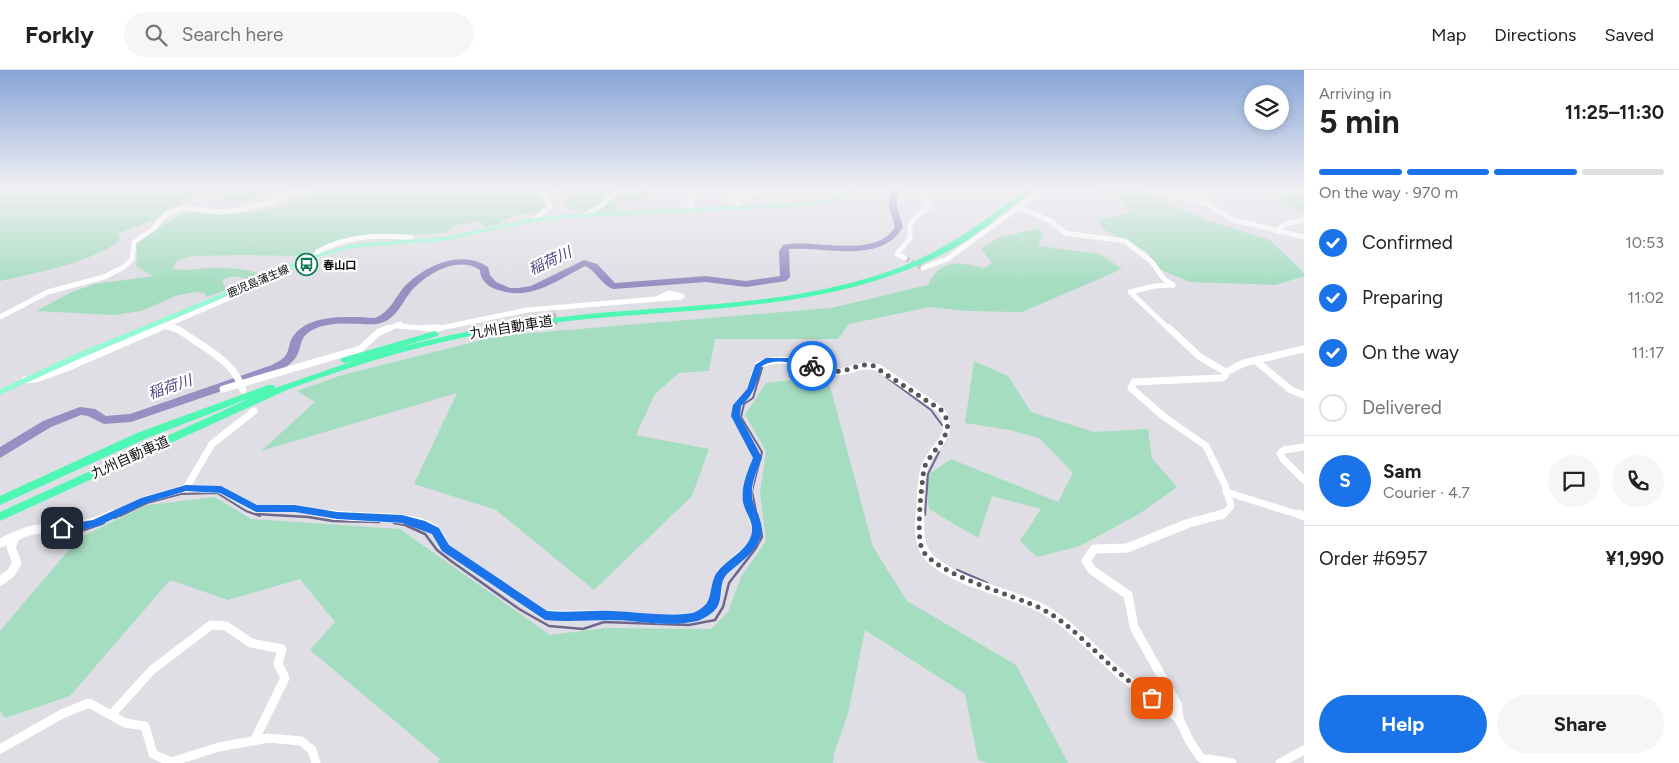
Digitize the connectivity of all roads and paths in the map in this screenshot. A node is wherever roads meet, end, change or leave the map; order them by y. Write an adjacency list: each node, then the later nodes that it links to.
1 (158, 221): 16 (street)
2 (527, 221): 14 (main road, 鹿児島蒲生線)
3 (913, 221): 12 (street)
4 (978, 221): 31 (highway, 九州自動車道)
5 (989, 221): 33 (highway, 九州自動車道)
6 (999, 221): 13 (street)
7 (1051, 221): 20 (street)
8 (1239, 221): 10 (street)
9 (1293, 221): 10 (street)
10 (1276, 231): 11 (street)
11 (1304, 238)
12 (905, 258)
13 (923, 268)
14 (229, 293): 17 (street); 21 (main road, 鹿児島蒲生線)
15 (656, 298): 22 (street)
16 (1, 316)
17 (164, 326): 21 (street); 22 (street)
18 (1304, 349): 19 (street)
19 (1255, 360): 20 (street); 25 (street)
20 (1226, 372): 30 (street)
21 (24, 380): 24 (main road, 鹿児島蒲生線)
22 (242, 387): 23 (street)
23 (223, 390)
24 (0, 392)
25 (1304, 395)
26 (254, 411): 29 (street)
27 (1304, 447): 28 (street)
28 (1304, 480)
29 (186, 488): 34 (street); 38 (street)
30 (1226, 492): 32 (street); 38 (street)
31 (0, 501)
32 (1304, 516)
33 (0, 518)
34 (16, 536): 35 (street); 36 (street)
35 (0, 543)
36 (0, 581)
37 (111, 715): 39 (street); 39 (street); 40 (street)
38 (1178, 718): 42 (street)
39 (254, 741): 43 (street)
40 (0, 749)
41 (1304, 750): 46 (street)
42 (1201, 758): 44 (street); 45 (street)
43 (316, 763)
44 (1213, 763)
45 (1232, 763)
46 (1280, 763)

